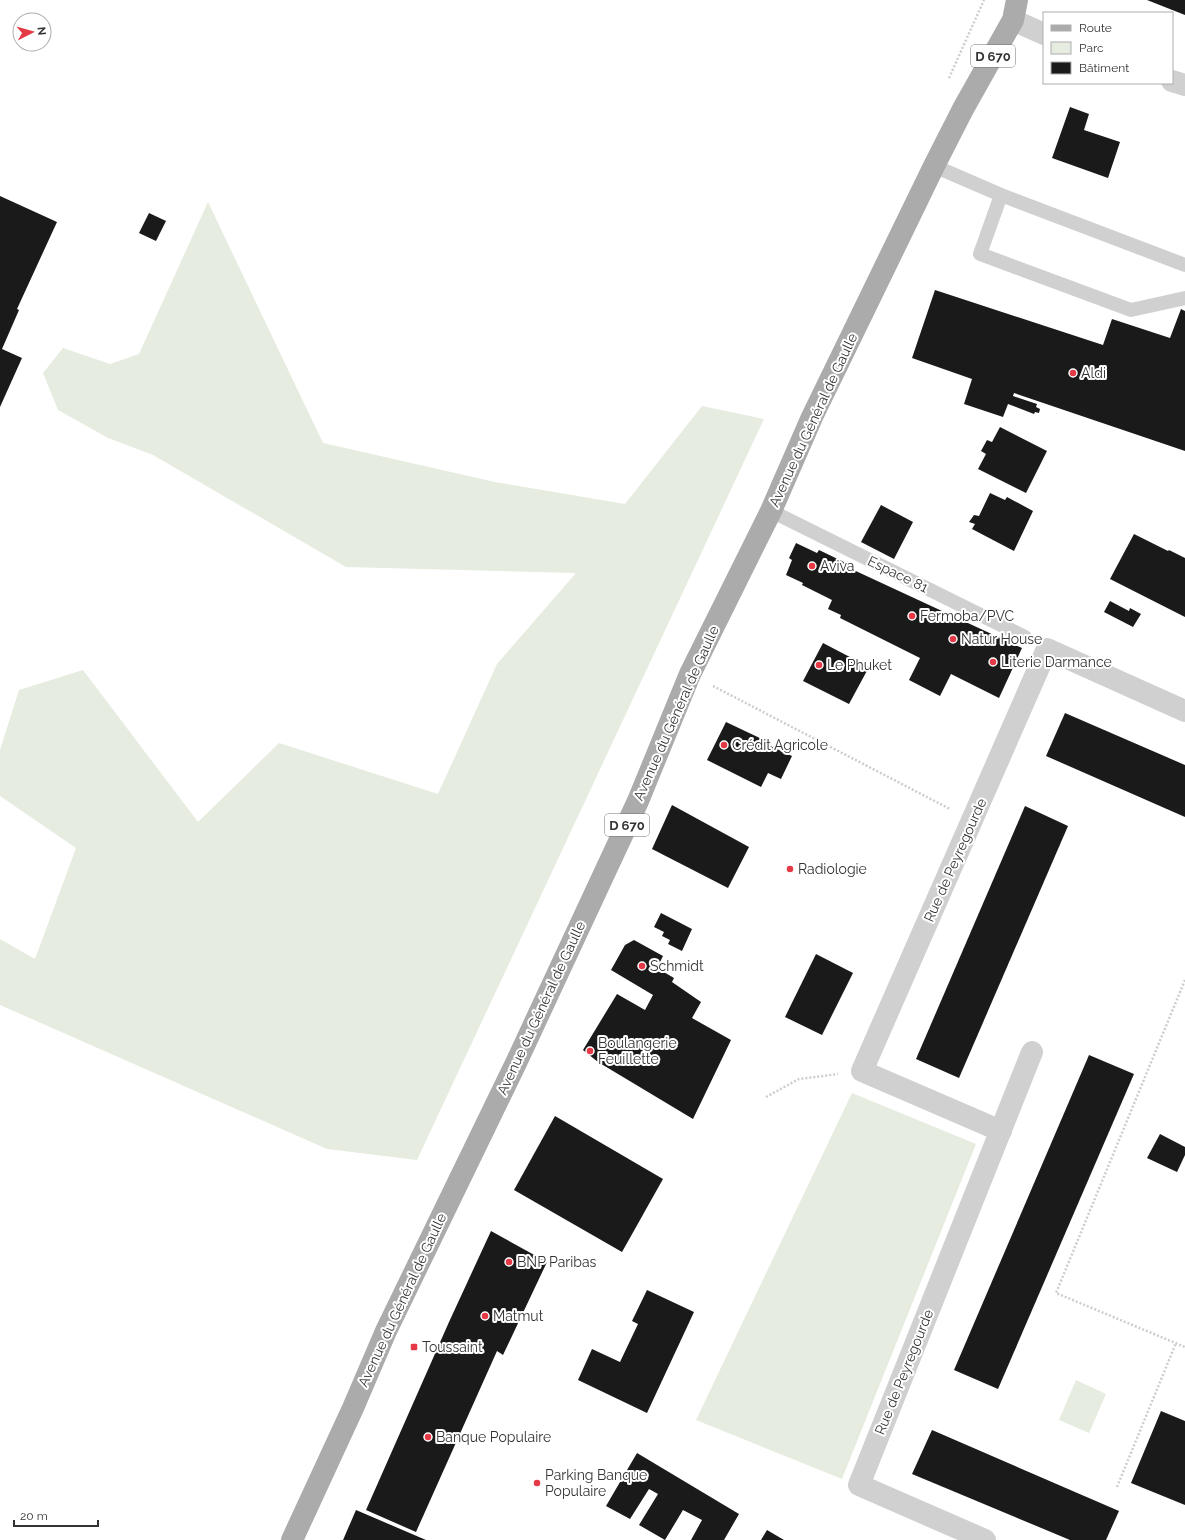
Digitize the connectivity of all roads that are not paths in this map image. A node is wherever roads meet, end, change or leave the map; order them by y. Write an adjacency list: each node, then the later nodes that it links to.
1 (1015, 10): 2 (street); 5 (main road, Avenue du Général de Gaulle / D 670)
2 (1043, 33)
3 (1173, 81): 4 (street)
4 (1185, 85)
5 (934, 166): 6 (lane); 9 (main road, Avenue du Général de Gaulle / D 670)
6 (1002, 195): 7 (lane); 8 (lane)
7 (1185, 265)
8 (1185, 298)
9 (771, 511): 10 (lane, Espace 81); 14 (main road, Avenue du Général de Gaulle / D 670)
10 (1025, 637)
11 (1185, 711): 13 (street, Rue de Peyregourde)
12 (1032, 1052): 13 (street, Rue de Peyregourde)
13 (1001, 1131): 15 (street, Rue de Peyregourde)
14 (292, 1540)
15 (985, 1540)

